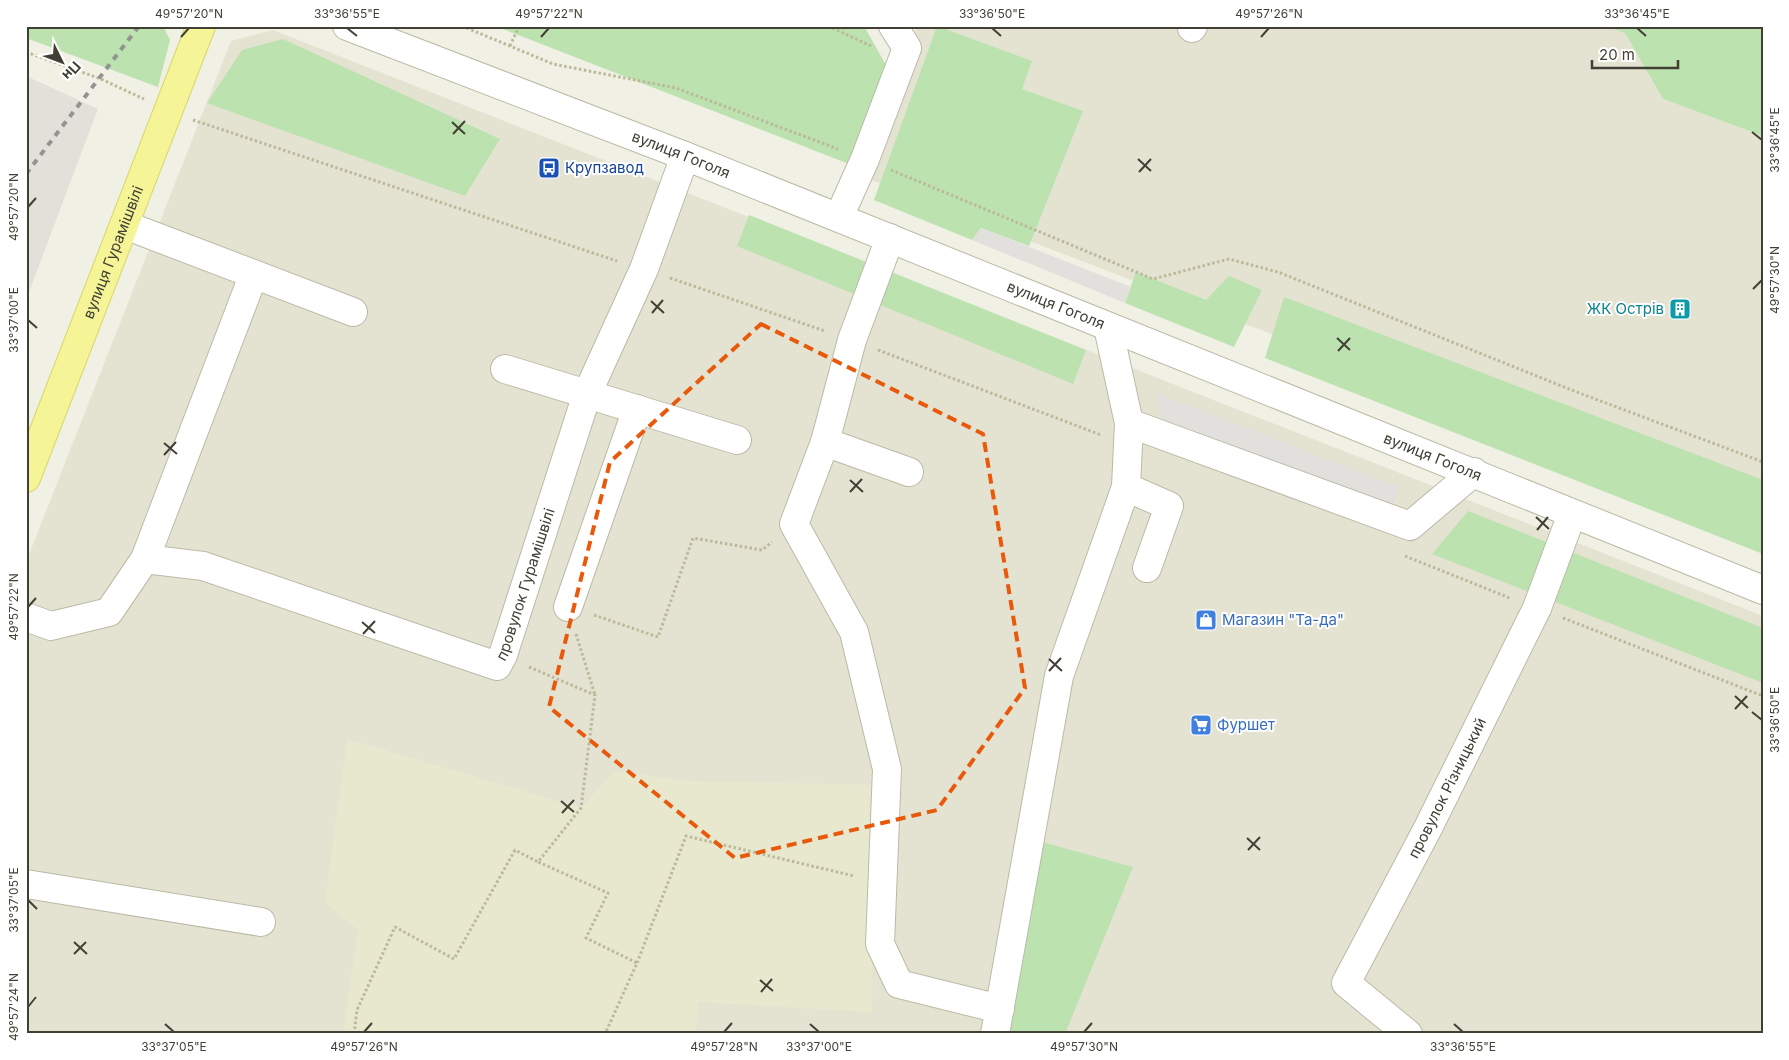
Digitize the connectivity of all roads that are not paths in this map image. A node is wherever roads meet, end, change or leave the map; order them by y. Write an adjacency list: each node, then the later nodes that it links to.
1 (201, 26): 6 (main road, вулиця Гурамішвілі)
2 (348, 26): 4 (street, вулиця Гоголя)
3 (906, 34): 5 (street)
4 (685, 156): 5 (street, вулиця Гоголя); 12 (street, провулок Гурамішвілі)
5 (839, 217): 7 (street, вулиця Гоголя)
6 (125, 225): 8 (street); 19 (main road, вулиця Гурамішвілі)
7 (890, 238): 10 (street, вулиця Гоголя); 16 (street)
8 (253, 276): 9 (street); 22 (street)
9 (353, 312)
10 (1108, 327): 14 (street); 18 (street, вулиця Гоголя)
11 (505, 369): 12 (street)
12 (588, 394): 13 (street); 22 (street, провулок Гурамішвілі)
13 (637, 409): 15 (street); 25 (street)
14 (1128, 434): 18 (street); 20 (street)
15 (737, 440)
16 (825, 442): 17 (street); 29 (street)
17 (909, 472)
18 (1474, 472): 21 (street, вулиця Гоголя)
19 (26, 478)
20 (1126, 487): 23 (street); 29 (street)
21 (1572, 514): 24 (street, вулиця Гоголя); 30 (street, провулок Різницький)
22 (146, 559): 26 (street)
23 (1147, 568)
24 (1763, 590)
25 (568, 607)
26 (26, 617)
27 (26, 884): 28 (street)
28 (261, 922)
29 (998, 1022)
30 (1408, 1034)

